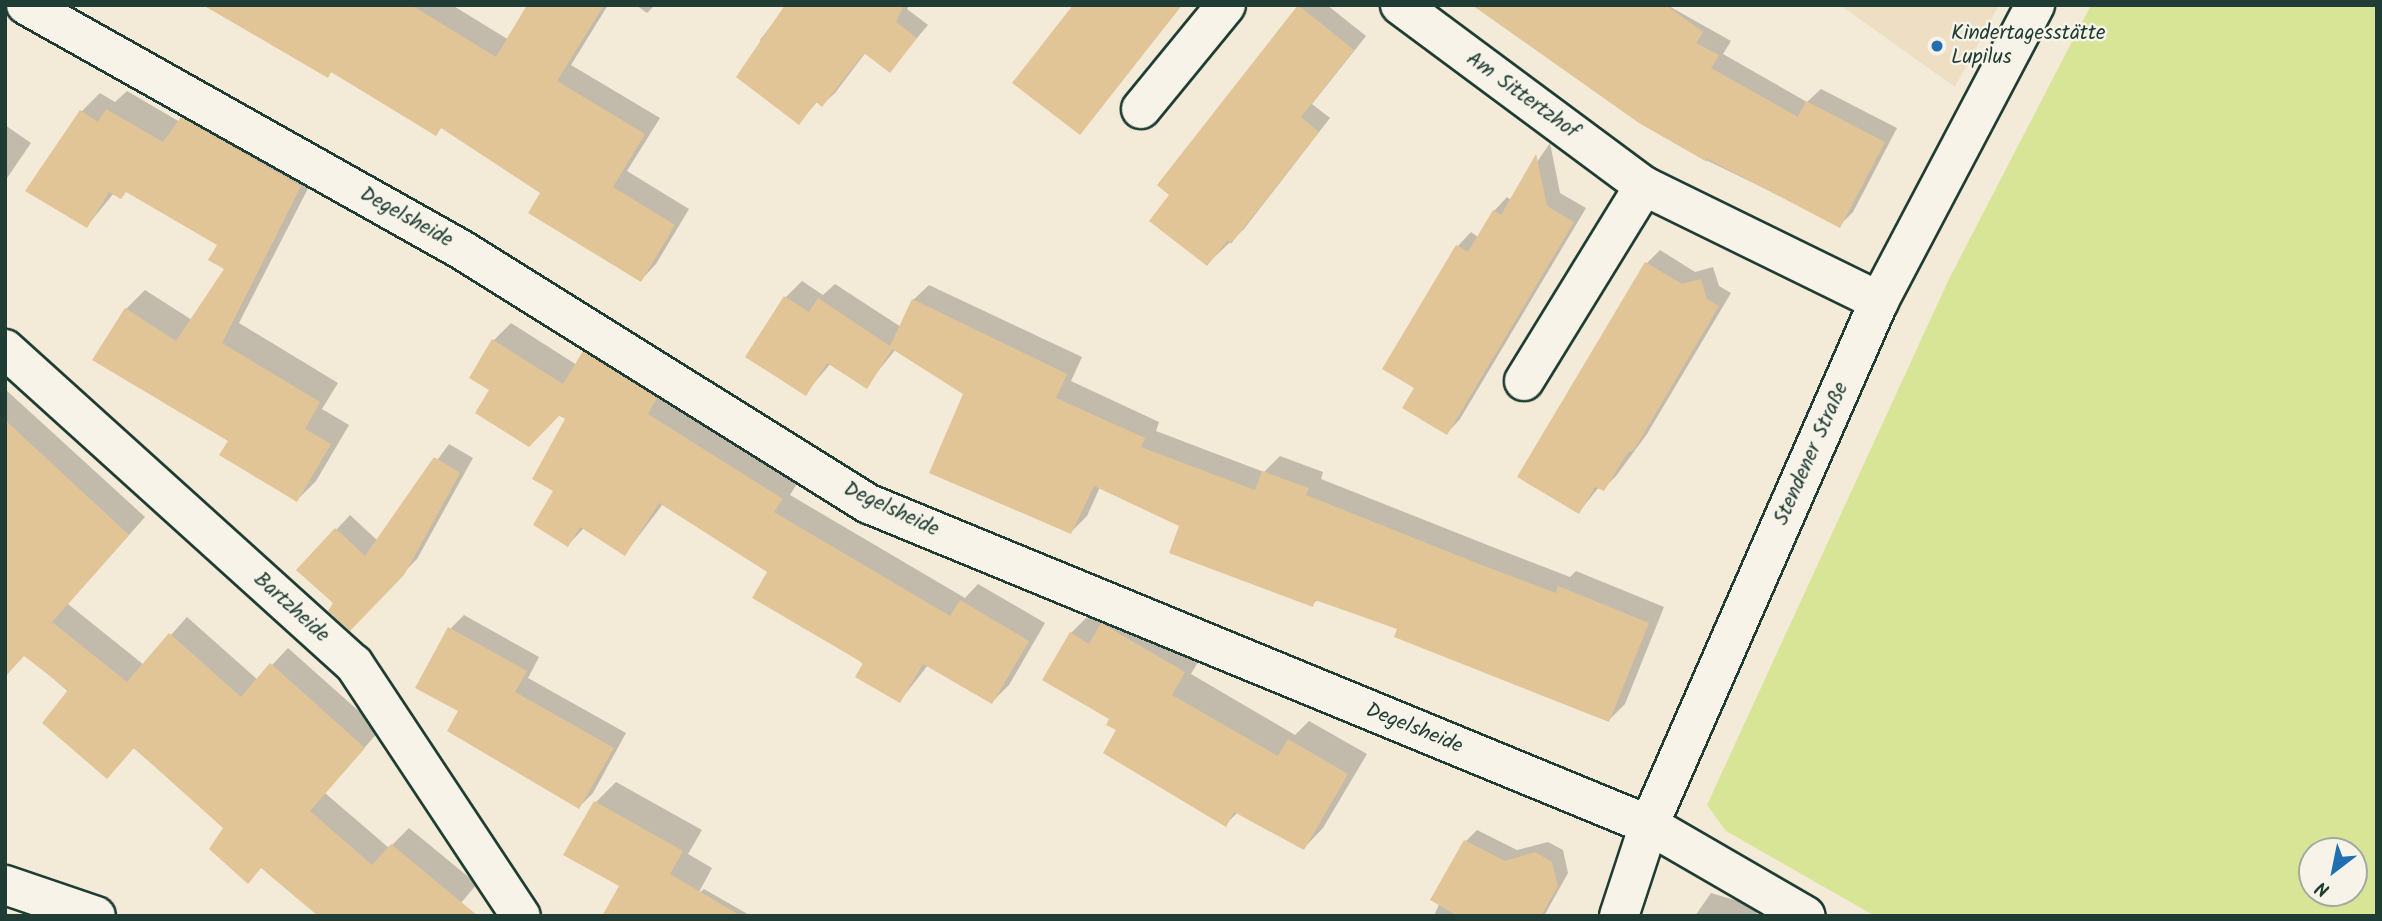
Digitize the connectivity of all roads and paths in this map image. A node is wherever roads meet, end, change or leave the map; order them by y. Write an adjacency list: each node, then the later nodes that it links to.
1 (26, 5): 10 (street, Degelsheide)
2 (1226, 5): 5 (street)
3 (1400, 5): 6 (street, Am Sittertzhof)
4 (2035, 5): 7 (street, Stendener Straße)
5 (1141, 109)
6 (1644, 186): 7 (street, Am Sittertzhof); 9 (street)
7 (1879, 301): 10 (street, Stendener Straße)
8 (5, 349): 13 (street, Bartzheide)
9 (1524, 381)
10 (1649, 825): 14 (street, Stendener Straße); 15 (street, Degelsheide)
11 (5, 886): 12 (street)
12 (96, 916)
13 (521, 916)
14 (1619, 916)
15 (1806, 916)

